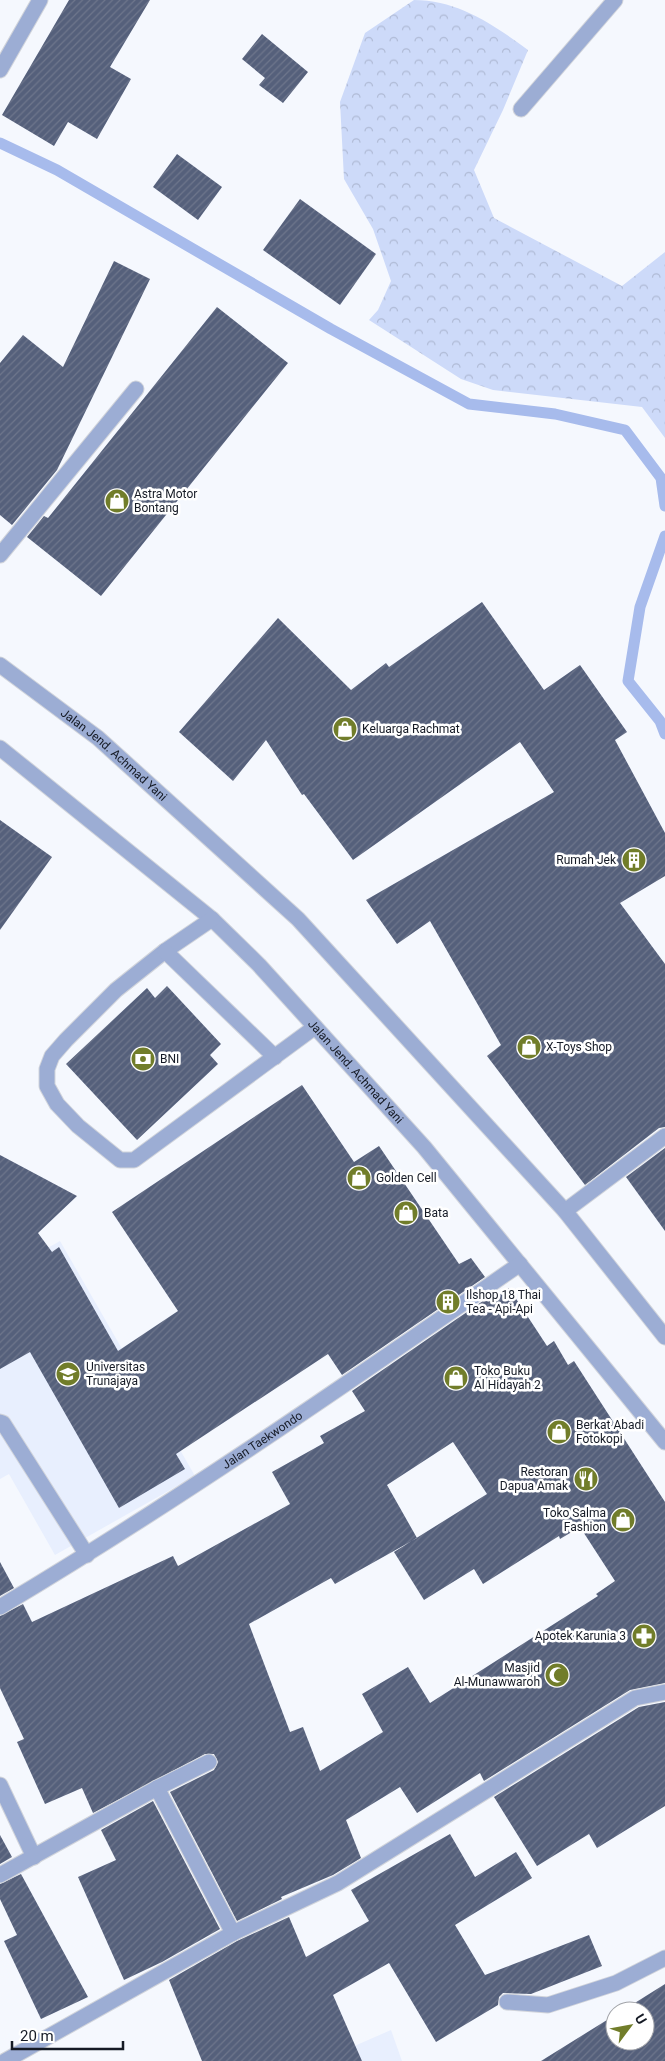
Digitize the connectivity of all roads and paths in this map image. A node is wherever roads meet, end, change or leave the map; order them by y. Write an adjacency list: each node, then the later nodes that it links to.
1 (40, 0): 3 (street)
2 (616, 0): 4 (street)
3 (0, 70)
4 (520, 109)
5 (136, 389): 6 (street)
6 (0, 556)
7 (0, 665): 14 (street, Jalan Jend. Achmad Yani)
8 (0, 748): 9 (street, Jalan Jend. Achmad Yani)
9 (212, 919): 10 (street); 11 (street, Jalan Jend. Achmad Yani)
10 (165, 951): 12 (street); 12 (street)
11 (315, 1027): 12 (street); 15 (street, Jalan Jend. Achmad Yani)
12 (275, 1057)
13 (665, 1136): 14 (street)
14 (565, 1210): 16 (street, Jalan Jend. Achmad Yani)
15 (520, 1264): 18 (street, Jalan Jend. Achmad Yani); 19 (street, Jalan Taekwondo)
16 (665, 1338)
17 (0, 1422): 19 (street)
18 (665, 1442)
19 (87, 1555): 20 (street, Jalan Taekwondo)
20 (0, 1607)
21 (665, 1692): 27 (street)
22 (209, 1762): 24 (street)
23 (0, 1785): 25 (street)
24 (157, 1788): 25 (street); 27 (street)
25 (34, 1857): 26 (street)
26 (0, 1875)
27 (233, 1933): 30 (street)
28 (665, 1958): 29 (street)
29 (508, 2002)
30 (5, 2061)

